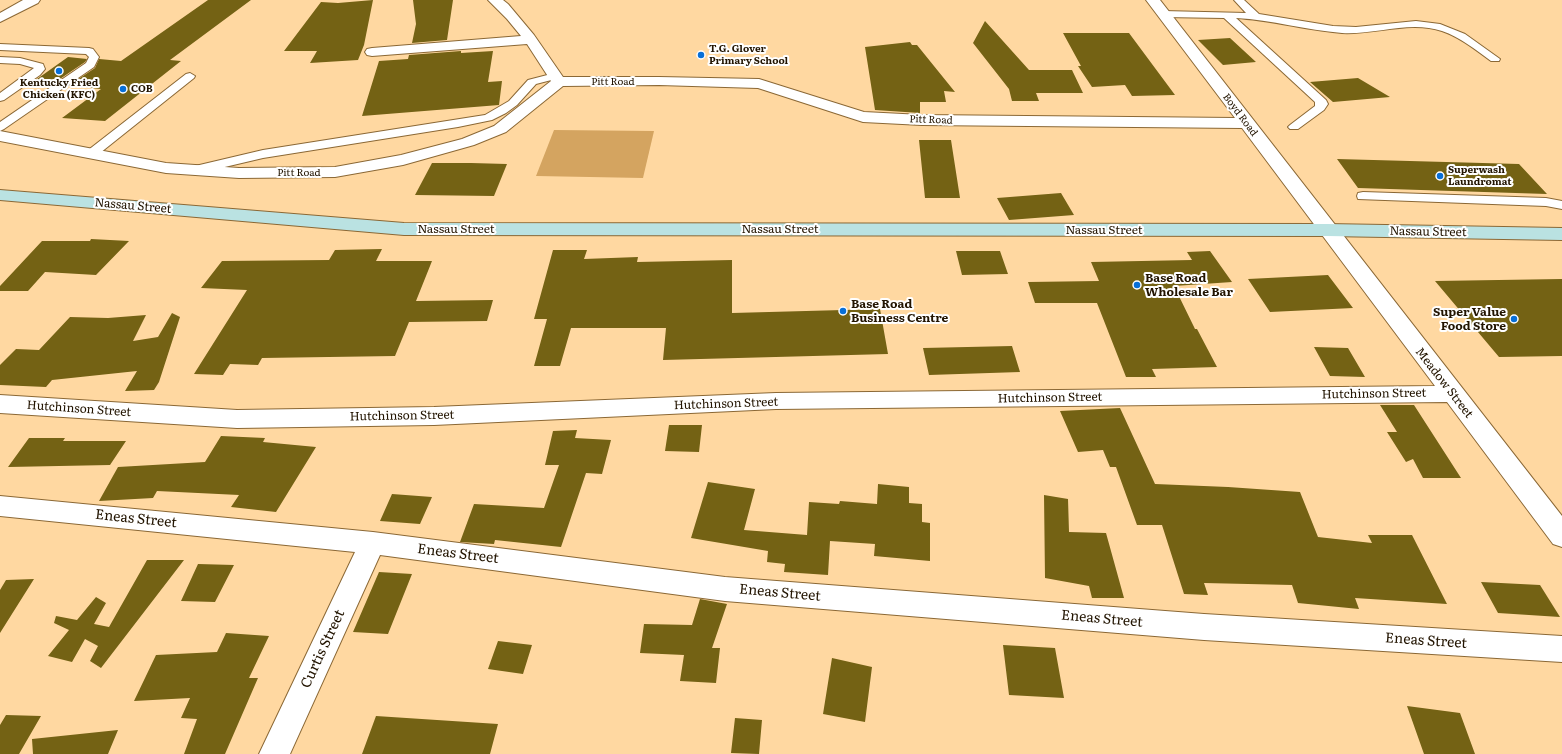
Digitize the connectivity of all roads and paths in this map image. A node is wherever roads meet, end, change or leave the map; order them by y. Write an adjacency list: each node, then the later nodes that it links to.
1 (33, 0): 8 (street)
2 (495, 0): 9 (street)
3 (1153, 0): 5 (street, Boyd Road)
4 (1239, 0): 7 (lane)
5 (1163, 14): 6 (lane); 17 (street, Boyd Road)
6 (1228, 16): 7 (lane); 19 (lane)
7 (1255, 16): 12 (lane)
8 (0, 18)
9 (530, 40): 11 (street); 15 (street)
10 (0, 47): 18 (lane)
11 (372, 52)
12 (1495, 59)
13 (0, 60): 16 (lane)
14 (190, 76): 21 (lane)
15 (557, 79): 17 (street, Pitt Road); 22 (lane); 22 (street, Pitt Road)
16 (0, 98)
17 (1246, 123): 26 (street, Boyd Road)
18 (0, 127)
19 (1294, 127)
20 (0, 136): 21 (street, Pitt Road)
21 (91, 154): 22 (street, Pitt Road)
22 (195, 170)
23 (0, 195): 26 (main road, Nassau Street)
24 (1363, 196): 25 (lane)
25 (1562, 205)
26 (1327, 230): 27 (main road, Nassau Street); 28 (street, Meadow Street)
27 (1562, 234)
28 (1453, 394): 29 (street, Hutchinson Street); 31 (street, Meadow Street)
29 (0, 404)
30 (0, 506): 32 (street, Eneas Street)
31 (1562, 536)
32 (373, 543): 33 (street, Eneas Street); 34 (street, Curtis Street)
33 (1562, 649)
34 (274, 754)

